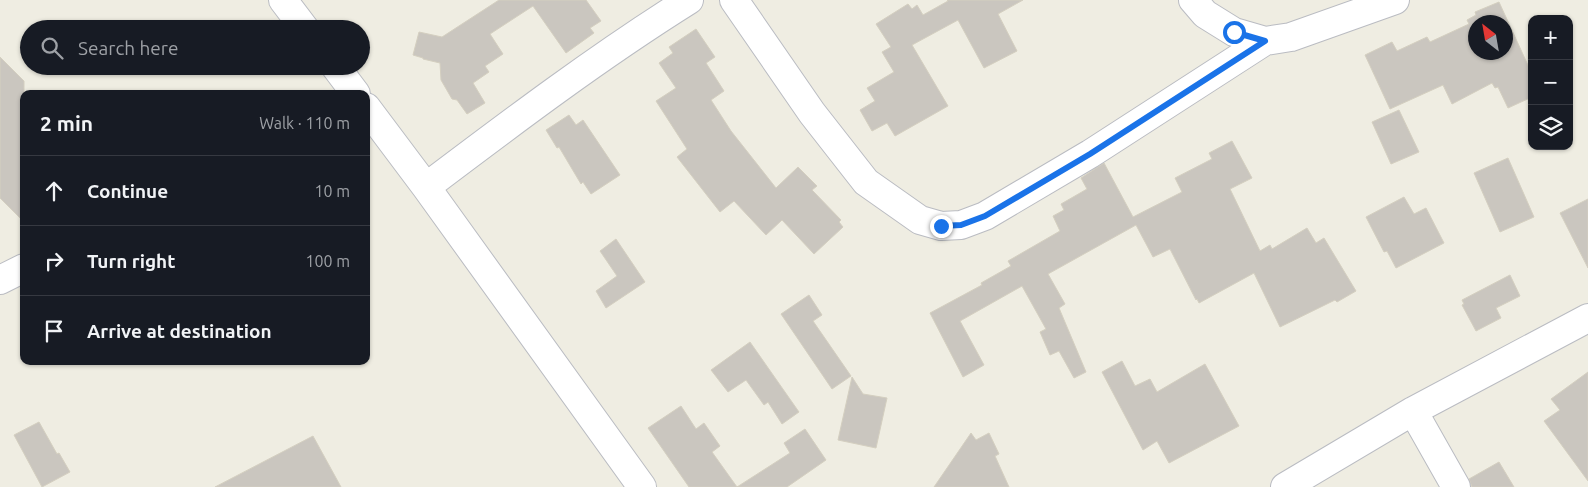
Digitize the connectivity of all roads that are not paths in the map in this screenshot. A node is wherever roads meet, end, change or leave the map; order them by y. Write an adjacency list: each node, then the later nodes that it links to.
1 (283, 0): 6 (street)
2 (690, 0): 11 (street)
3 (734, 0): 7 (street)
4 (1192, 0): 7 (street)
5 (1395, 0): 7 (street)
6 (298, 20)
7 (1265, 41)
8 (341, 75): 9 (street)
9 (352, 90)
10 (370, 114): 11 (street)
11 (426, 187): 16 (street)
12 (20, 270): 13 (street)
13 (0, 280)
14 (1588, 318): 15 (street)
15 (1413, 411): 17 (street); 18 (street)
16 (642, 487)
17 (1285, 487)
18 (1456, 487)

